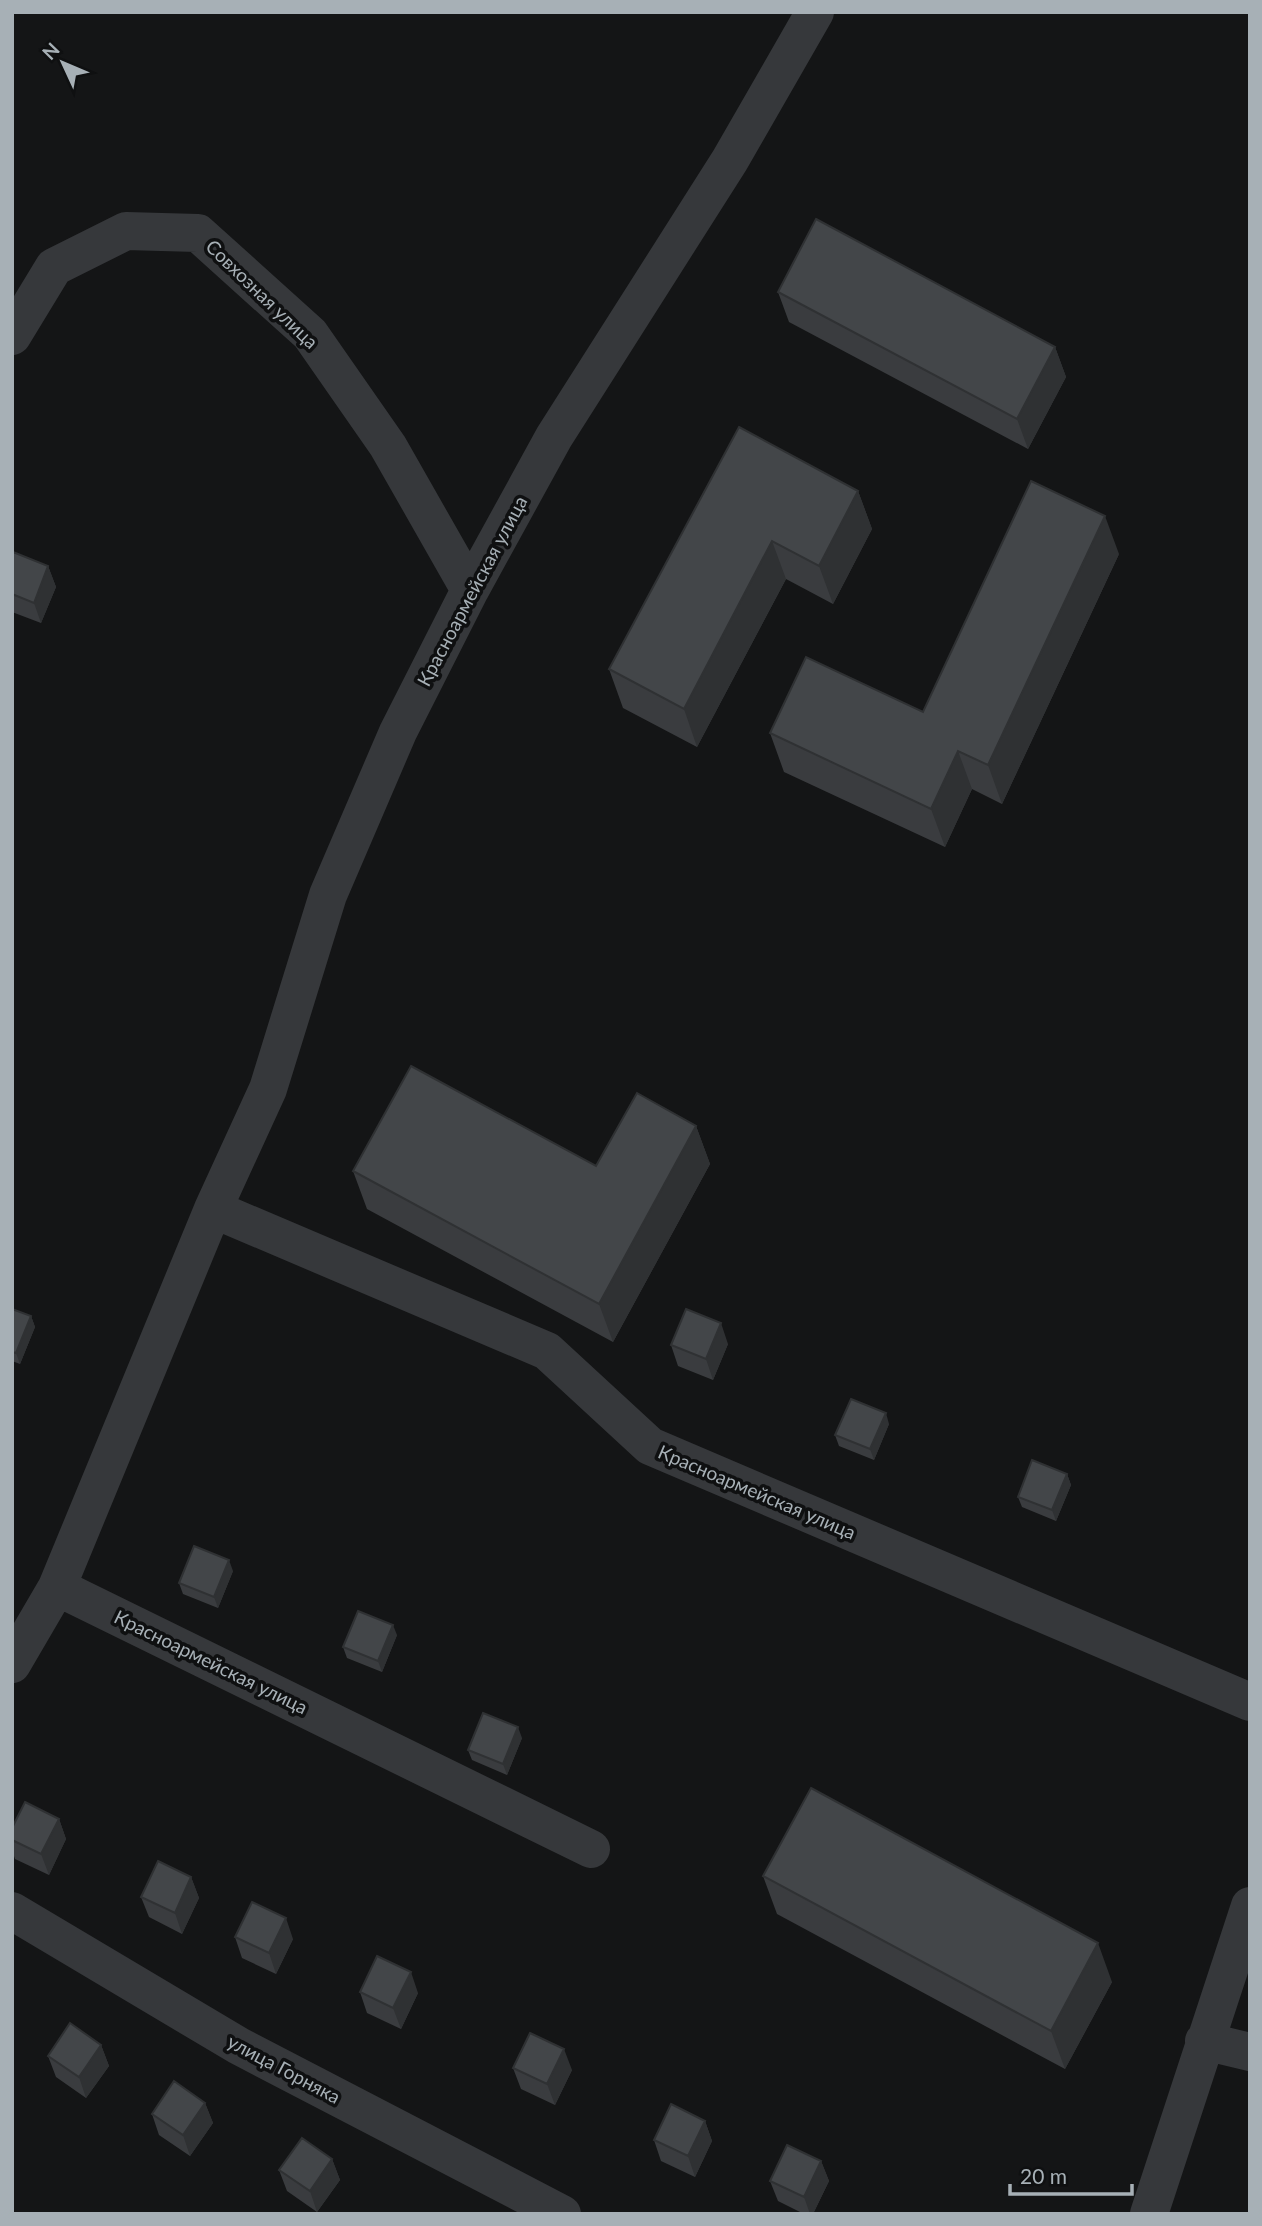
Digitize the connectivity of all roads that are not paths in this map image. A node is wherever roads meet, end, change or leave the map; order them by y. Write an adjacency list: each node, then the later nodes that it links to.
1 (815, 12): 3 (street, Красноармейская улица)
2 (12, 336): 3 (street, Совхозная улица)
3 (470, 590): 4 (street, Красноармейская улица)
4 (213, 1209): 5 (street, Красноармейская улица); 7 (street, Красноармейская улица)
5 (57, 1587): 6 (street, Красноармейская улица); 8 (street, Красноармейская улица)
6 (12, 1664)
7 (1250, 1702)
8 (591, 1849)
9 (1250, 1906): 11 (street)
10 (12, 1911): 13 (street, улица Горняка)
11 (1204, 2041): 12 (street); 14 (street)
12 (1250, 2052)
13 (562, 2214)
14 (1149, 2214)

